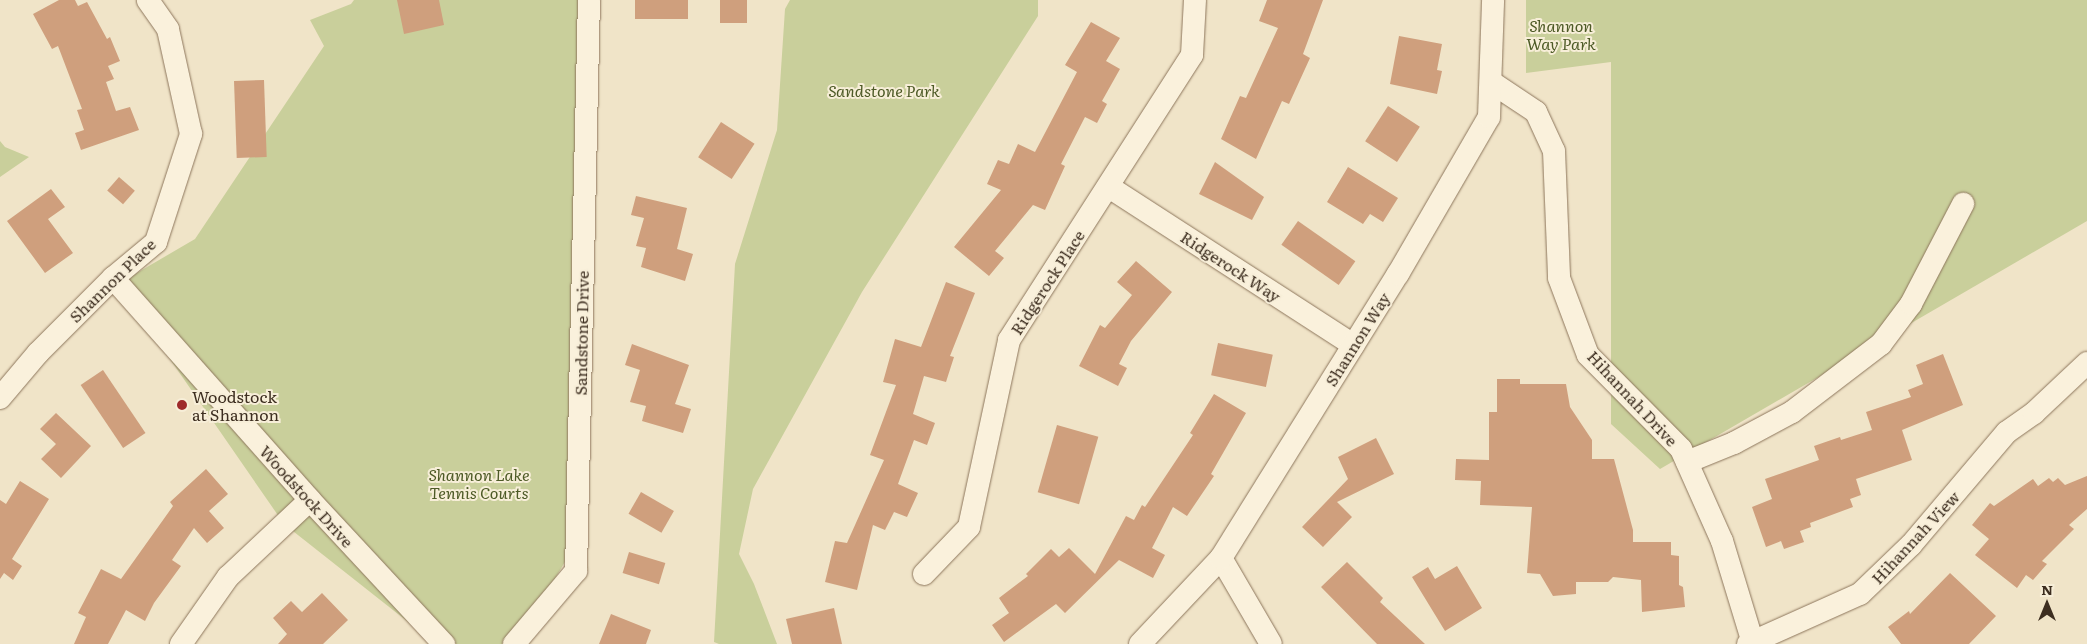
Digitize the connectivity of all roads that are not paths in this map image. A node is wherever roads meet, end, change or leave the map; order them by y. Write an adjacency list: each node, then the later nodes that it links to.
1 (148, 0): 8 (street, Shannon Place)
2 (589, 0): 18 (street, Sandstone Drive)
3 (1195, 0): 6 (street, Ridgerock Place)
4 (1493, 0): 5 (street, Shannon Way)
5 (1490, 82): 9 (street, Shannon Way); 12 (street, Hihannah Drive)
6 (1109, 187): 9 (street, Ridgerock Way); 15 (street, Ridgerock Place)
7 (1964, 204): 12 (street)
8 (113, 278): 11 (street, Shannon Place); 13 (street, Woodstock Drive)
9 (1353, 345): 14 (street, Shannon Way)
10 (2087, 363): 21 (street, Hihannah View)
11 (0, 398)
12 (1687, 462): 21 (street, Hihannah Drive)
13 (310, 500): 16 (street); 17 (street, Woodstock Drive)
14 (1221, 558): 19 (street, Shannon Way); 20 (street)
15 (924, 574)
16 (181, 644)
17 (444, 644)
18 (514, 644)
19 (1140, 644)
20 (1271, 644)
21 (1750, 644)

